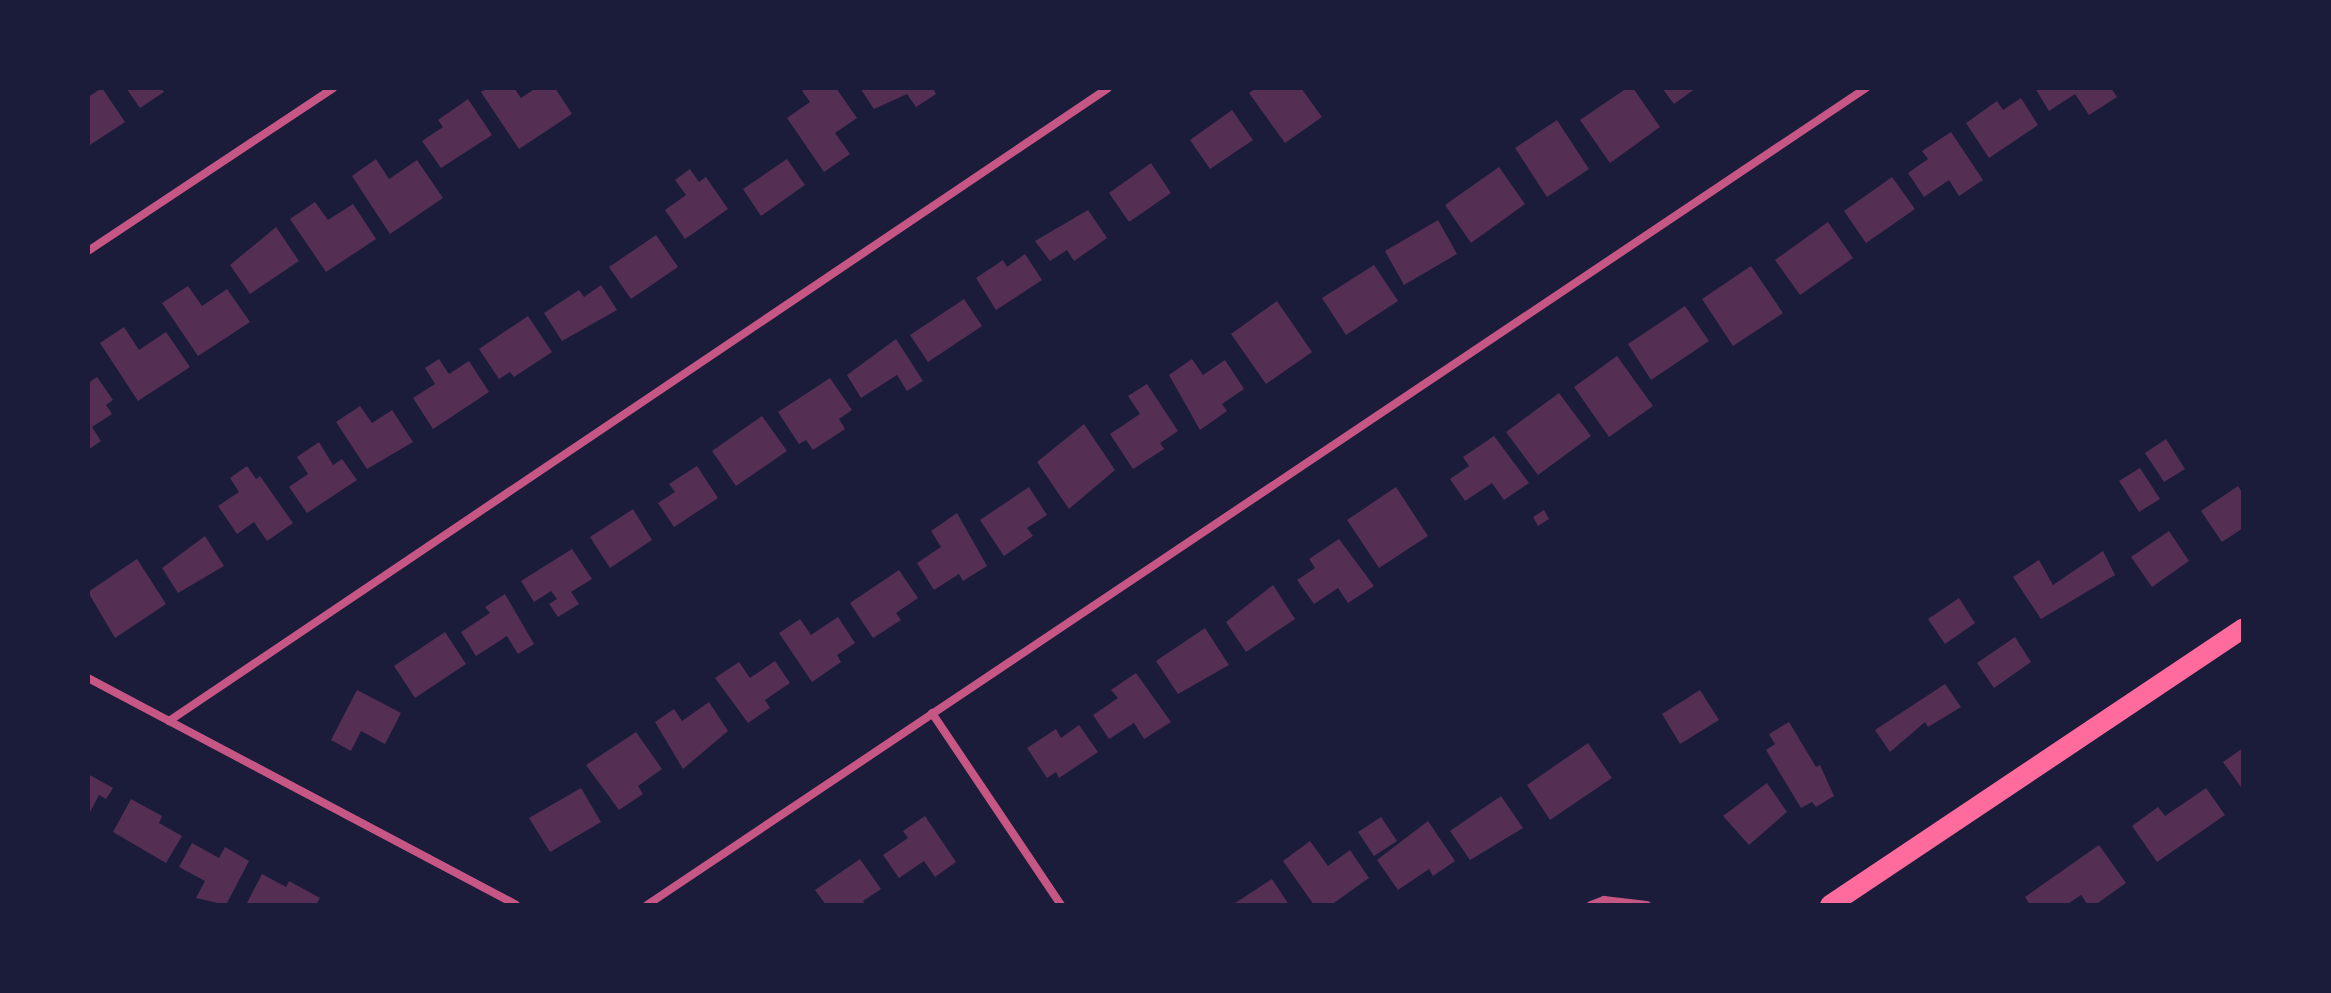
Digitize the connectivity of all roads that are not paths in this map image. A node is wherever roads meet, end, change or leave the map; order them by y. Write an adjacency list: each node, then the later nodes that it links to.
1 (333, 88): 4 (street)
2 (1108, 88): 8 (street)
3 (1866, 88): 7 (street)
4 (88, 251)
5 (2243, 628): 14 (main road)
6 (88, 678): 8 (street)
7 (932, 713): 9 (street); 11 (street)
8 (169, 721): 10 (street)
9 (649, 904)
10 (516, 905)
11 (1061, 905)
12 (1591, 905): 13 (street)
13 (1647, 905)
14 (1830, 905)

